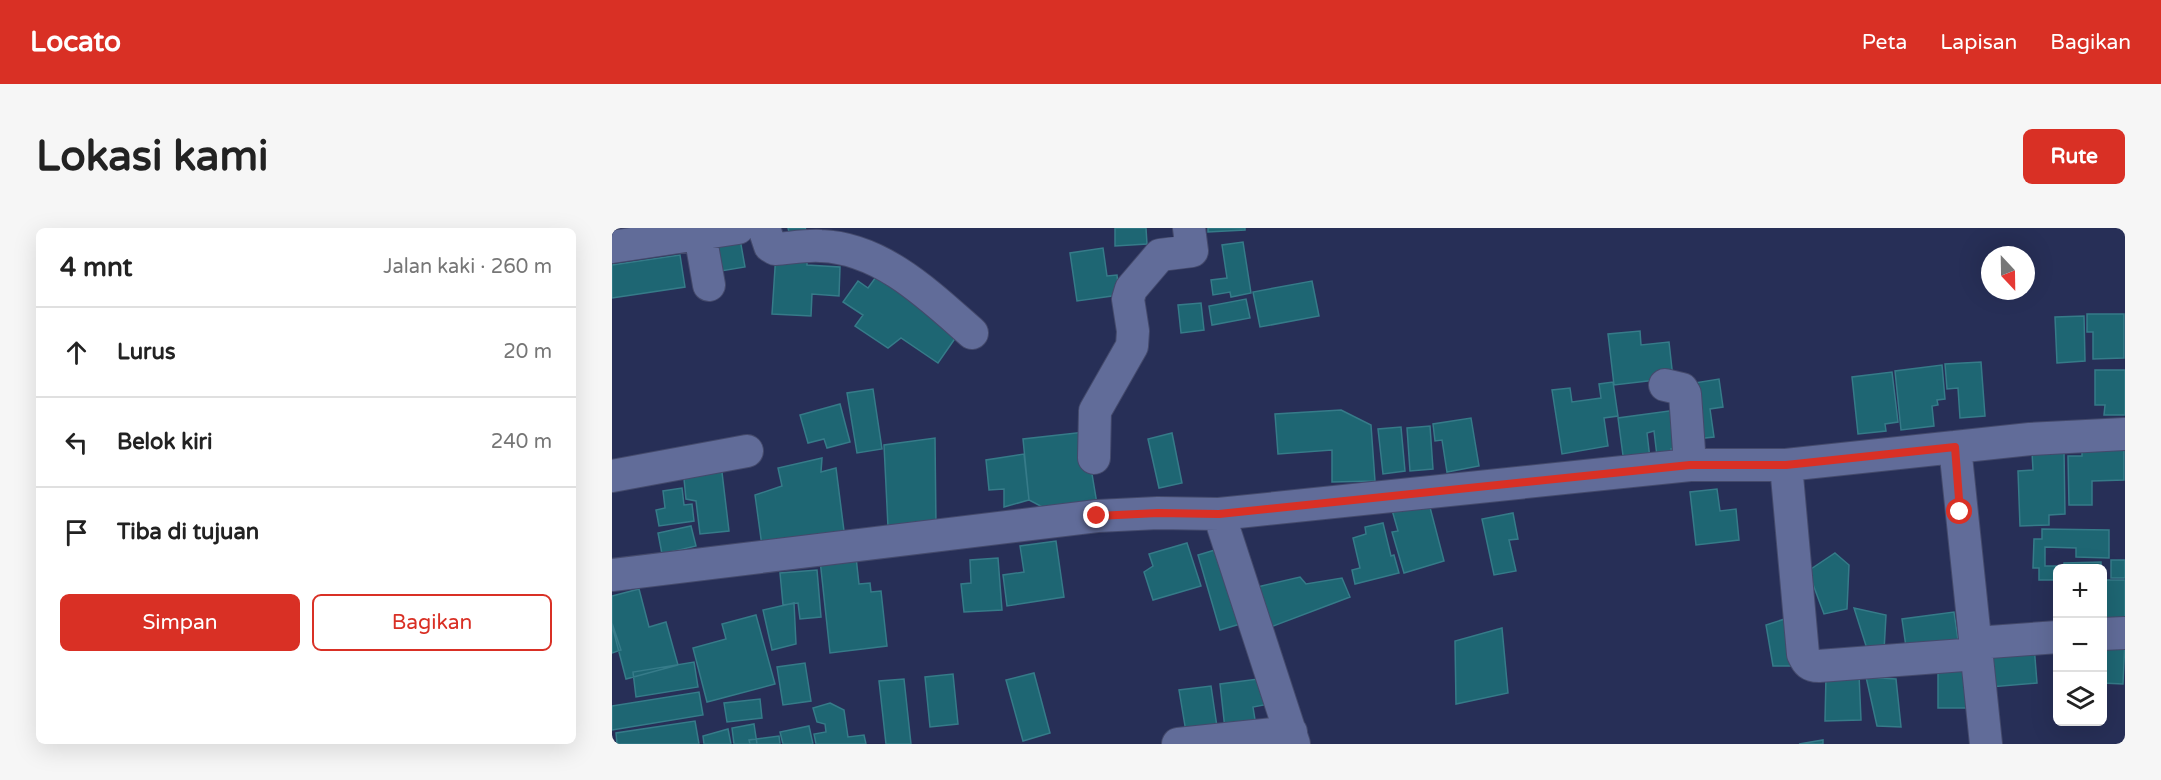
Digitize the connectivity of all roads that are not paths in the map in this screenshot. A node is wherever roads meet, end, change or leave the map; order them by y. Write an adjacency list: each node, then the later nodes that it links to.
1 (738, 228): 4 (street)
2 (764, 228): 7 (street)
3 (1189, 228): 12 (street)
4 (700, 234): 5 (street); 6 (street)
5 (612, 246)
6 (709, 285)
7 (972, 333)
8 (1665, 385): 13 (street)
9 (2125, 434): 10 (street)
10 (1955, 447): 14 (street); 21 (street)
11 (747, 451): 15 (street)
12 (1094, 458)
13 (1690, 465): 14 (street); 16 (street)
14 (1786, 465): 21 (street)
15 (612, 476)
16 (1219, 514): 17 (street); 22 (street)
17 (612, 574)
18 (2124, 633): 19 (street)
19 (2107, 634)
20 (2053, 638): 21 (street)
21 (1977, 648): 24 (street)
22 (1293, 738): 23 (street)
23 (1178, 744)
24 (1986, 744)

